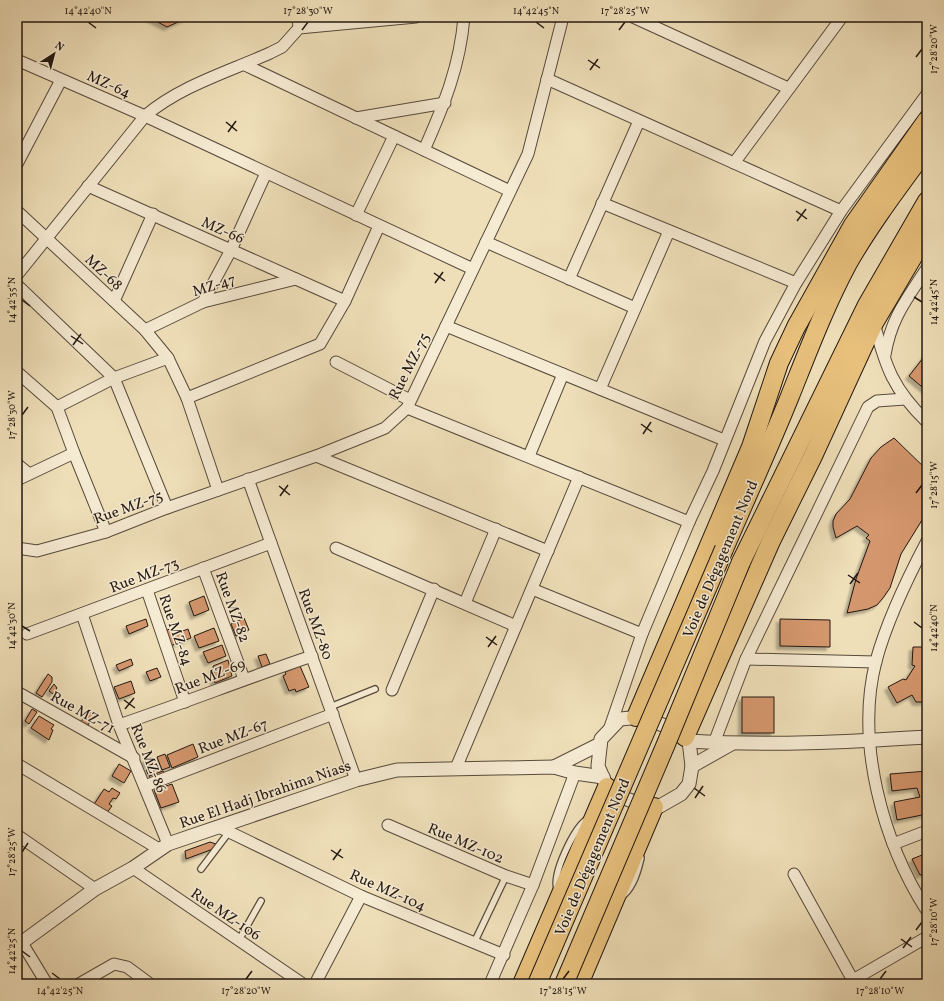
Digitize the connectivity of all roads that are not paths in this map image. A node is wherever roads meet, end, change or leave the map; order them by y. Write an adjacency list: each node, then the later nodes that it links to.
1 (416, 17): 6 (street)
2 (464, 17): 13 (street)
3 (563, 17): 9 (street, Rue MZ-75)
4 (633, 17): 11 (street)
5 (841, 17): 11 (street)
6 (298, 22): 8 (street)
7 (17, 60): 10 (street, MZ-64)
8 (245, 65): 14 (street); 15 (street)
9 (547, 79): 17 (street); 25 (street, Rue MZ-75)
10 (61, 80): 14 (street, MZ-64); 22 (street)
11 (788, 88): 21 (street)
12 (927, 94): 29 (street)
13 (444, 103): 15 (street); 20 (street)
14 (144, 116): 23 (street, MZ-64); 24 (street)
15 (356, 118): 18 (street)
16 (927, 120): 65 (highway)
17 (639, 121): 21 (street); 27 (street)
18 (394, 136): 20 (street); 31 (street)
19 (927, 148): 52 (highway, Voie de Dégagement Nord)
20 (424, 150): 25 (street)
21 (734, 163): 29 (street)
22 (17, 164)
23 (266, 173): 31 (street, MZ-64); 37 (street)
24 (88, 186): 30 (street, MZ-66); 35 (street)
25 (510, 191): 36 (street, Rue MZ-75)
26 (927, 201): 63 (highway, Voie de Dégagement Nord)
27 (602, 203): 33 (street); 42 (street)
28 (17, 210): 35 (street, MZ-68)
29 (841, 211): 43 (street)
30 (153, 214): 37 (street, MZ-66); 45 (street)
31 (356, 215): 32 (street, MZ-64)
32 (379, 226): 39 (street, MZ-64); 46 (street)
33 (669, 230): 43 (street); 48 (street)
34 (927, 233): 49 (highway)
35 (46, 238): 40 (street); 45 (street, MZ-68)
36 (486, 242): 39 (street, Rue MZ-75); 42 (street)
37 (231, 250): 41 (street, MZ-66); 47 (street)
38 (927, 268): 54 (street)
39 (473, 269): 50 (street, Rue MZ-75)
40 (17, 275)
41 (296, 279): 46 (street, MZ-66); 47 (street, MZ-47)
42 (569, 279): 48 (street)
43 (796, 283): 67 (street)
44 (17, 285): 58 (street)
45 (114, 301): 51 (street, MZ-68)
46 (345, 301): 60 (street)
47 (203, 302): 51 (street, MZ-47)
48 (635, 308): 59 (street)
49 (874, 323): 54 (street); 77 (highway)
50 (446, 326): 57 (street); 62 (street, Rue MZ-75)
51 (145, 330): 53 (street, MZ-68)
52 (809, 345): 65 (highway); 152 (highway, Voie de Dégagement Nord, bridge)
53 (168, 358): 58 (street); 60 (street, MZ-68)
54 (884, 360): 61 (street)
55 (336, 362): 62 (street)
56 (17, 372): 64 (street)
57 (563, 374): 59 (street); 70 (street)
58 (114, 378): 64 (street); 78 (street)
59 (600, 389): 67 (street)
60 (187, 398): 76 (street, MZ-68)
61 (905, 399): 66 (street); 97 (street)
62 (409, 404): 69 (street, Rue MZ-75); 70 (street)
63 (817, 404): 77 (highway); 153 (highway, Voie de Dégagement Nord, bridge)
64 (57, 407): 68 (street)
65 (761, 418): 105 (highway)
66 (927, 422)
67 (724, 440): 79 (street)
68 (74, 453): 72 (street); 81 (street)
69 (316, 456): 74 (street, Rue MZ-75); 80 (street)
70 (529, 456): 73 (street)
71 (17, 464): 72 (street)
72 (29, 474): 75 (street)
73 (579, 477): 79 (street); 86 (street)
74 (248, 479): 76 (street, Rue MZ-75); 83 (street, Rue MZ-80)
75 (17, 480)
76 (218, 490): 78 (street, Rue MZ-75)
77 (794, 494): 109 (highway)
78 (167, 508): 81 (street, Rue MZ-75)
79 (689, 522): 95 (street)
80 (496, 529): 86 (street); 91 (street)
81 (106, 532): 84 (street, Rue MZ-75)
82 (927, 541): 98 (street)
83 (271, 543): 87 (street, Rue MZ-73); 96 (street, Rue MZ-80)
84 (17, 548)
85 (336, 548): 88 (street)
86 (548, 551): 89 (street)
87 (203, 568): 90 (street, Rue MZ-73); 99 (street, Rue MZ-82)
88 (434, 589): 91 (street); 101 (street)
89 (532, 589): 93 (street); 95 (street)
90 (147, 590): 92 (street, Rue MZ-73); 103 (street, Rue MZ-84)
91 (465, 603): 93 (street)
92 (82, 614): 94 (street, Rue MZ-73); 106 (street, Rue MZ-86)
93 (516, 626): 118 (street)
94 (26, 634)
95 (642, 634): 107 (street)
96 (312, 656): 99 (street, Rue MZ-69); 104 (street, Rue MZ-80)
97 (746, 659): 98 (street); 111 (street)
98 (876, 662): 110 (street)
99 (244, 679): 103 (street, Rue MZ-69)
100 (375, 689): 104 (lane)
101 (392, 690)
102 (17, 692): 114 (street, Rue MZ-71)
103 (185, 702): 106 (street, Rue MZ-69)
104 (331, 711): 120 (street, Rue MZ-80); 122 (street, Rue MZ-67)
105 (636, 717): 107 (street); 109 (street)
106 (120, 725): 114 (street, Rue MZ-86)
107 (609, 731): 112 (street)
108 (927, 737): 110 (street)
109 (687, 739): 111 (street); 116 (street)
110 (870, 740): 113 (street); 128 (street)
111 (714, 742): 113 (street)
112 (600, 744): 117 (street, Rue El Hadj Ibrahima Niass); 121 (street)
113 (731, 744): 116 (street)
114 (134, 758): 122 (street, Rue MZ-86)
115 (17, 764): 129 (street)
116 (692, 766): 123 (street)
117 (554, 767): 118 (street, Rue El Hadj Ibrahima Niass); 119 (street, Rue El Hadj Ibrahima Niass)
118 (456, 768): 120 (street, Rue El Hadj Ibrahima Niass)
119 (575, 773): 121 (street, Rue El Hadj Ibrahima Niass); 134 (street)
120 (356, 780): 125 (street, Rue El Hadj Ibrahima Niass)
121 (605, 782): 123 (street); 151 (highway)
122 (144, 786): 129 (street, Rue MZ-86)
123 (654, 807): 154 (highway)
124 (388, 826): 133 (street, Rue MZ-102)
125 (224, 829): 129 (street, Rue El Hadj Ibrahima Niass); 131 (lane); 136 (street, Rue MZ-104)
126 (927, 831): 128 (street)
127 (17, 835): 135 (street)
128 (893, 844): 138 (street)
129 (164, 847): 130 (street, Rue El Hadj Ibrahima Niass)
130 (133, 868): 135 (street, Rue El Hadj Ibrahima Niass); 140 (street, Rue MZ-106)
131 (201, 869)
132 (794, 874): 144 (street)
133 (506, 876): 134 (street, Rue MZ-102); 141 (lane)
134 (533, 885): 143 (street)
135 (95, 889): 142 (street, Rue El Hadj Ibrahima Niass)
136 (361, 896): 141 (street, Rue MZ-104); 149 (street)
137 (261, 901): 140 (lane)
138 (927, 911)
139 (927, 937): 144 (street)
140 (239, 940): 148 (street, Rue MZ-106)
141 (474, 943): 143 (street, Rue MZ-104)
142 (20, 945): 145 (street)
143 (504, 955): 150 (street)
144 (854, 982)
145 (47, 984)
146 (79, 984): 147 (street)
147 (150, 984)
148 (303, 984)
149 (315, 984)
150 (490, 984)
151 (522, 984)
152 (537, 984)
153 (564, 984)
154 (579, 984)

